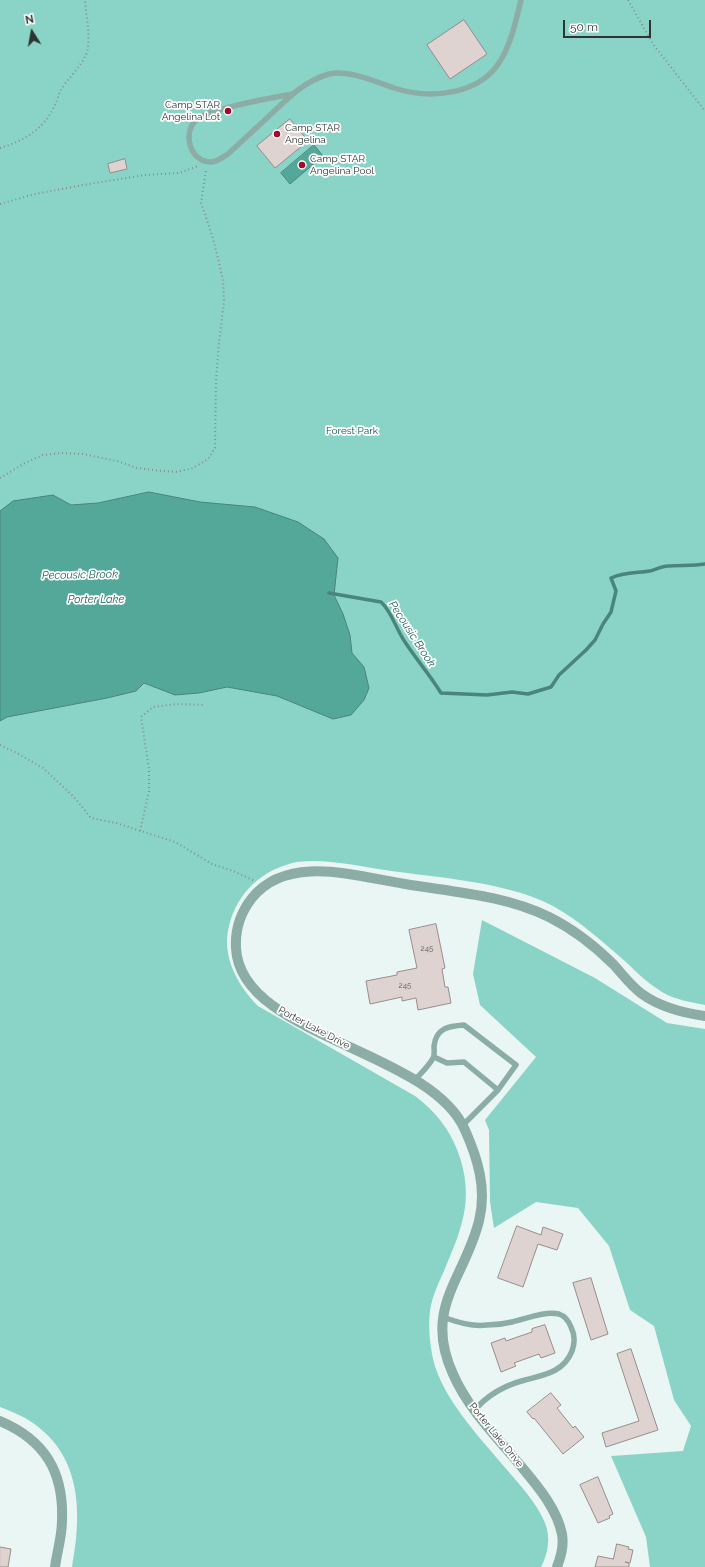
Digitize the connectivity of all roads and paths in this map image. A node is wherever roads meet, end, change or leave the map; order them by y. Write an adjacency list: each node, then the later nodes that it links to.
1 (85, 0): 6 (path)
2 (521, 0): 4 (lane)
3 (628, 0): 5 (path)
4 (292, 94): 7 (lane); 7 (lane)
5 (705, 112)
6 (0, 148)
7 (208, 161): 8 (path); 9 (path)
8 (0, 204)
9 (0, 478)
10 (205, 705): 12 (path)
11 (0, 745): 12 (path)
12 (140, 831): 13 (path)
13 (264, 886): 14 (street, Porter Lake Drive); 16 (street, Porter Lake Drive)
14 (705, 1016)
15 (434, 1057): 16 (lane); 17 (lane); 17 (lane)
16 (415, 1080): 18 (street, Porter Lake Drive)
17 (498, 1090): 18 (lane)
18 (463, 1125): 19 (street, Porter Lake Drive)
19 (442, 1317): 20 (street, Porter Lake Drive); 20 (lane)
20 (474, 1410): 23 (street, Porter Lake Drive)
21 (0, 1421): 22 (street)
22 (55, 1567)
23 (557, 1567)

